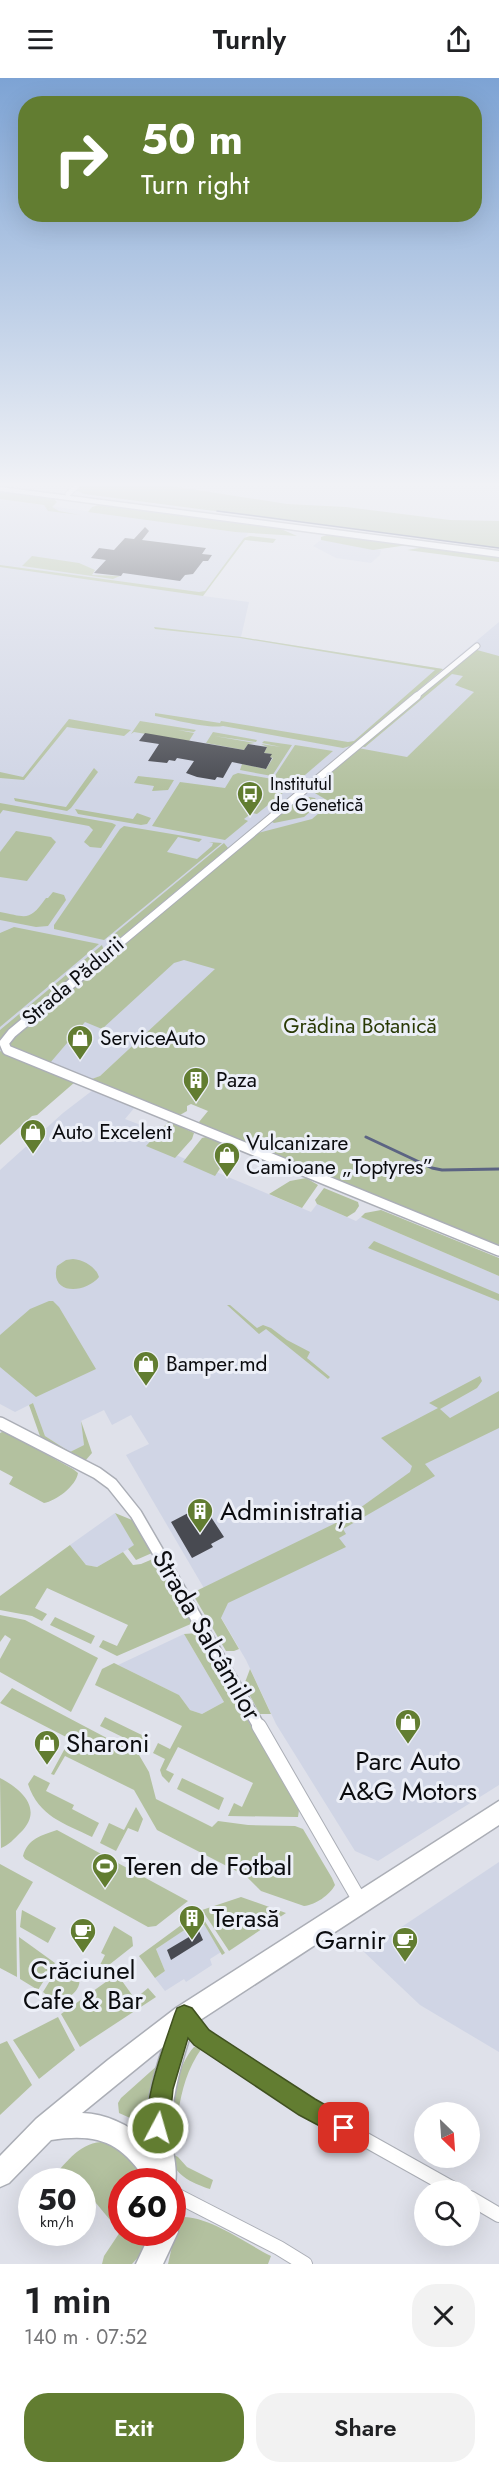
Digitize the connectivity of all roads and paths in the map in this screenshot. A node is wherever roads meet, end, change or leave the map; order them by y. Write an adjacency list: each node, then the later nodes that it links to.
1 (477, 646): 2 (street, Strada Pădurii)
2 (499, 1251)
3 (0, 1423): 5 (street, Strada Salcâmilor)
4 (499, 1812): 5 (main road)
5 (360, 1901): 6 (main road)
6 (184, 2016): 7 (main road); 9 (main road); 11 (street)
7 (45, 2128): 8 (main road); 10 (main road)
8 (153, 2168)
9 (161, 2168)
10 (0, 2174)
11 (437, 2180)
12 (186, 2200): 17 (street)
13 (480, 2204): 14 (street)
14 (499, 2215)
15 (158, 2246): 16 (main road)
16 (149, 2264)
17 (305, 2264)

